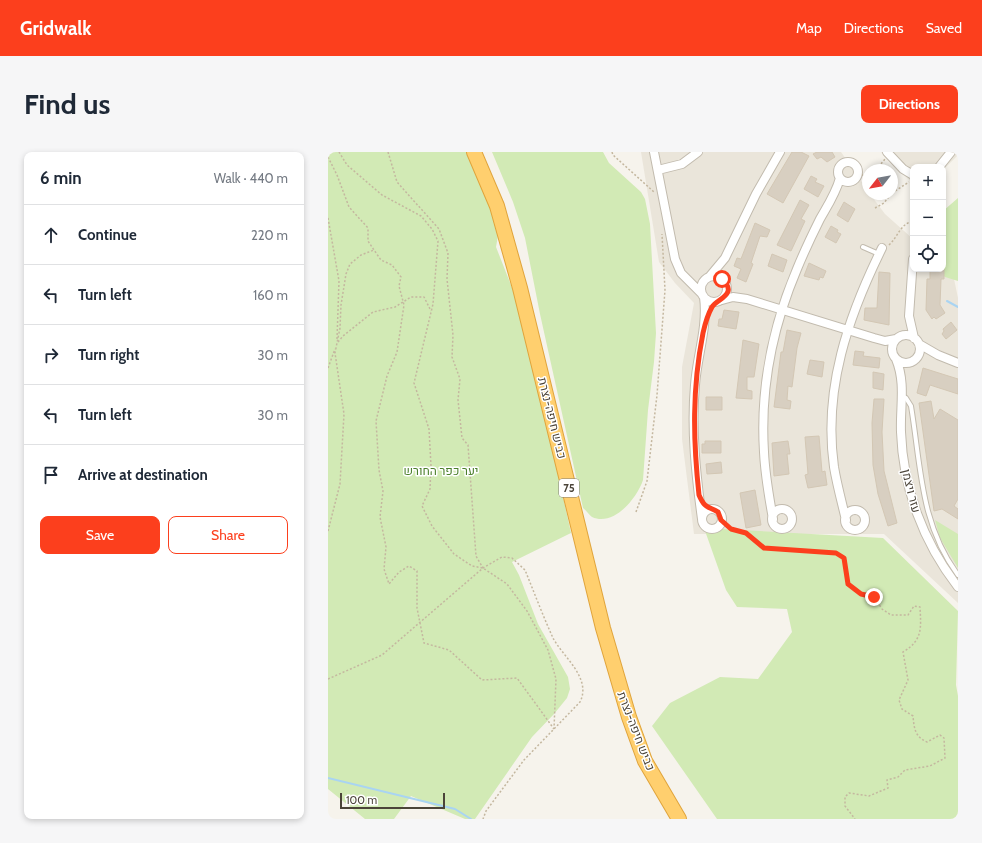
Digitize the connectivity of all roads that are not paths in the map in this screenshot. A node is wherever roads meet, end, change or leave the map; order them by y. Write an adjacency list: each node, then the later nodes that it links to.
1 (474, 152): 48 (highway, כביש חיפה-נצרת / 75)
2 (654, 152): 8 (street)
3 (698, 152): 8 (street)
4 (780, 152): 15 (street)
5 (951, 152): 7 (street)
6 (889, 154): 9 (street)
7 (941, 164)
8 (658, 170): 16 (street)
9 (910, 177)
10 (840, 178): 11 (street); 11 (street); 12 (street)
11 (850, 182): 12 (street)
12 (834, 195): 23 (street)
13 (863, 247): 14 (lane)
14 (881, 252): 26 (street)
15 (726, 256): 18 (street); 19 (street)
16 (680, 270): 18 (street); 20 (street)
17 (912, 272): 24 (street)
18 (708, 277): 19 (street); 20 (street)
19 (726, 283): 21 (street); 22 (street)
20 (703, 295): 22 (street); 25 (street)
21 (747, 299): 22 (street); 23 (street)
22 (720, 301): 25 (street)
23 (781, 310): 26 (street); 37 (street)
24 (909, 316): 27 (street); 29 (street)
25 (704, 330): 38 (street)
26 (847, 330): 28 (street); 39 (street)
27 (899, 337): 28 (street); 29 (street); 30 (street)
28 (874, 338): 30 (street)
29 (917, 341): 31 (street); 33 (street)
30 (892, 351): 32 (street)
31 (938, 355): 33 (street); 34 (street)
32 (896, 359): 33 (street); 35 (street)
33 (916, 359): 35 (street)
34 (958, 363)
35 (903, 385): 36 (street, עזר ויצמן)
36 (902, 396): 46 (lane); 47 (street, עזר ויצמן)
37 (769, 494): 40 (street); 43 (street)
38 (699, 495): 41 (street); 44 (street)
39 (842, 504): 42 (street); 45 (street)
40 (781, 509): 43 (street); 43 (street)
41 (711, 510): 44 (street); 44 (street)
42 (852, 512): 45 (street); 45 (street)
43 (773, 519)
44 (702, 520)
45 (846, 520)
46 (958, 575)
47 (958, 587)
48 (679, 819)

